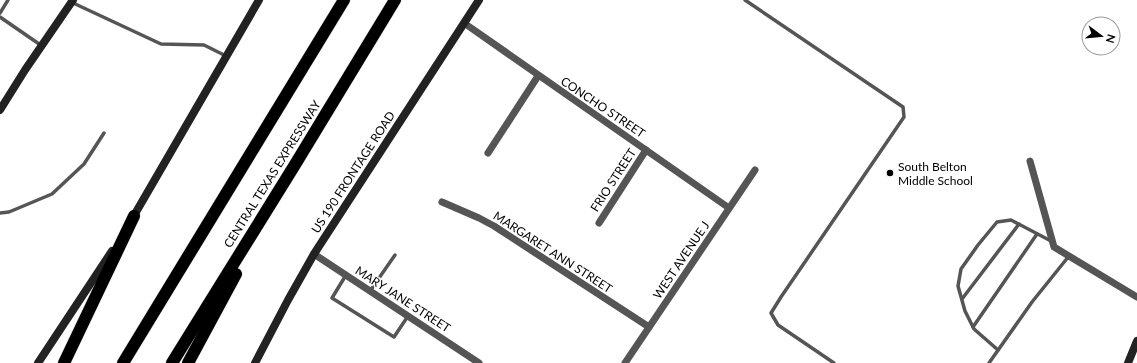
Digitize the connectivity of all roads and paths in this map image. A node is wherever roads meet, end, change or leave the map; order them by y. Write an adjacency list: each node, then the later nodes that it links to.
1 (8, 0): 8 (lane)
2 (259, 0): 12 (main road)
3 (344, 0): 43 (highway)
4 (395, 0): 19 (highway, CENTRAL TEXAS EXPRESSWAY)
5 (479, 0): 10 (main road, US 190 FRONTAGE ROAD)
6 (745, 0): 49 (lane)
7 (72, 1): 11 (main road); 12 (lane)
8 (0, 13)
9 (0, 17): 11 (lane)
10 (464, 23): 13 (street, CONCHO STREET); 29 (main road, US 190 FRONTAGE ROAD)
11 (42, 46): 14 (main road)
12 (226, 56): 24 (main road)
13 (538, 76): 16 (street, CONCHO STREET); 17 (street)
14 (0, 110)
15 (104, 133): 23 (lane)
16 (646, 150): 22 (street, CONCHO STREET); 25 (street, FRIO STREET)
17 (488, 153)
18 (1030, 161): 28 (street)
19 (296, 163): 44 (highway, CENTRAL TEXAS EXPRESSWAY); 45 (highway)
20 (755, 170): 22 (street, WEST AVENUE J)
21 (442, 202): 38 (street, MARGARET ANN STREET)
22 (729, 208): 38 (street, WEST AVENUE J)
23 (0, 213)
24 (134, 216): 41 (main road); 42 (highway)
25 (599, 223)
26 (1019, 224): 27 (lane); 35 (lane); 35 (lane)
27 (1037, 234): 28 (lane); 37 (lane)
28 (1052, 241): 31 (street)
29 (314, 254): 32 (street, MARY JANE STREET); 46 (main road, US 190 FRONTAGE ROAD)
30 (395, 255): 33 (lane)
31 (1069, 256): 34 (street); 40 (lane)
32 (346, 275): 33 (street, MARY JANE STREET); 36 (lane)
33 (370, 291): 36 (street, MARY JANE STREET)
34 (1137, 297)
35 (962, 299): 37 (lane)
36 (408, 316): 47 (street, MARY JANE STREET)
37 (973, 326): 40 (lane)
38 (649, 327): 48 (street, WEST AVENUE J)
39 (1137, 341): 51 (main road)
40 (998, 350): 50 (lane)
41 (38, 363)
42 (64, 363)
43 (123, 363)
44 (172, 363)
45 (188, 363)
46 (255, 363)
47 (479, 363)
48 (625, 363)
49 (834, 363)
50 (989, 363)
51 (1128, 363)

